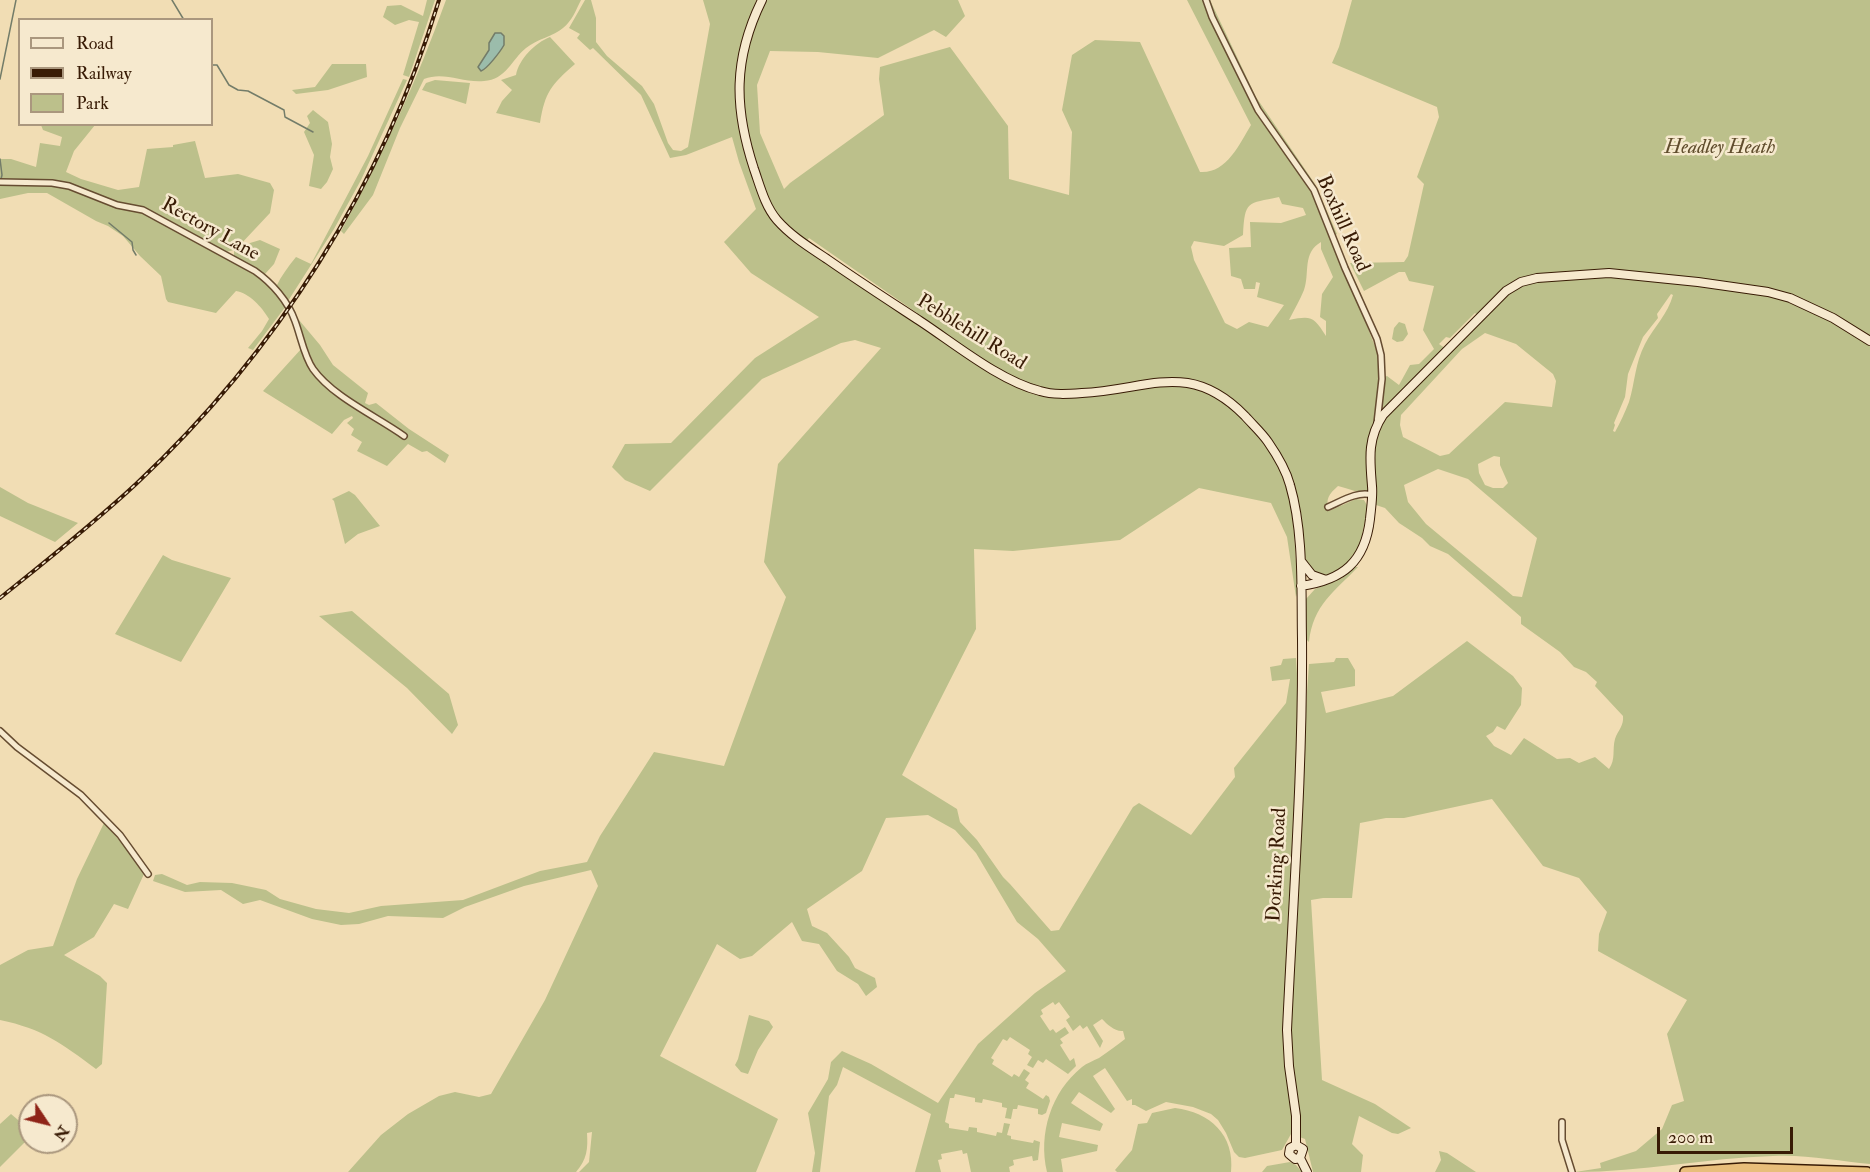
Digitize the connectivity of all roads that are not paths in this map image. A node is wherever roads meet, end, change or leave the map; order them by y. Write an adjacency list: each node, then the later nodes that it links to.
1 (762, 0): 11 (main road, Pebblehill Road)
2 (1206, 0): 5 (street, Boxhill Road)
3 (0, 182): 8 (street, Rectory Lane)
4 (1870, 341): 6 (main road)
5 (1378, 408): 6 (street); 7 (street, Boxhill Road)
6 (1388, 411): 7 (main road)
7 (1378, 424): 9 (main road)
8 (404, 436)
9 (1372, 495): 10 (street); 12 (main road)
10 (1328, 507)
11 (1300, 560): 12 (main road); 13 (main road, Pebblehill Road)
12 (1328, 580): 13 (main road)
13 (1301, 586): 17 (main road, Dorking Road)
14 (0, 731): 15 (street)
15 (148, 874)
16 (1562, 1122): 18 (street)
17 (1306, 1172)
18 (1572, 1172)
19 (1685, 1172): 20 (highway)
20 (1867, 1172)

